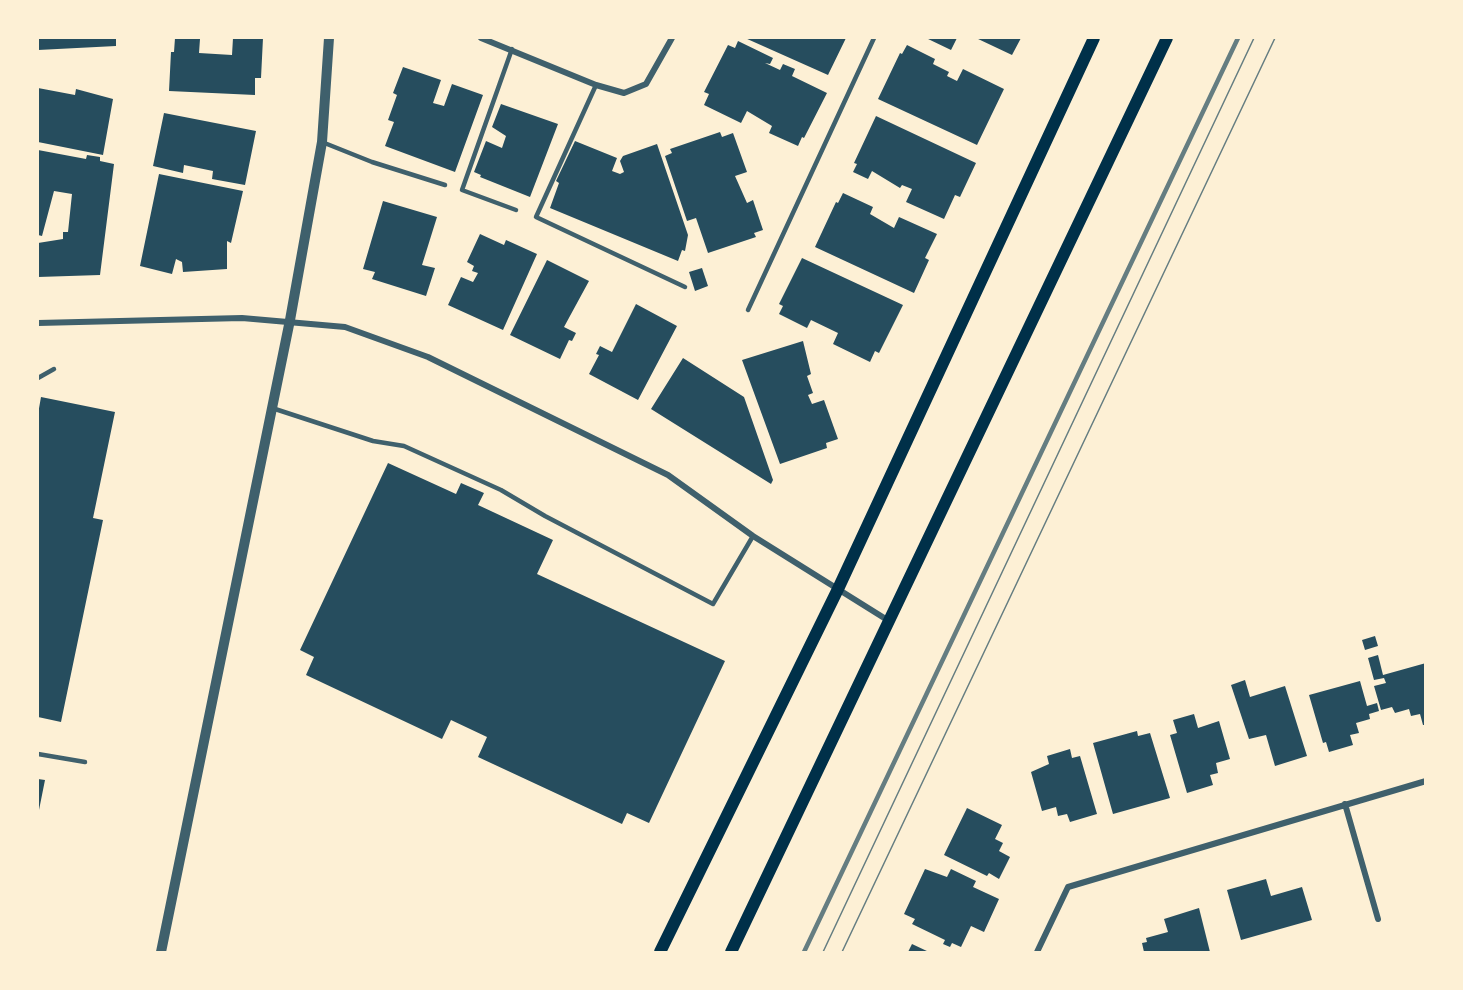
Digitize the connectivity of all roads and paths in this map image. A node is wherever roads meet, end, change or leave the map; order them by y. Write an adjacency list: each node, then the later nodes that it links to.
1 (329, 38): 9 (street)
2 (481, 38): 7 (street)
3 (672, 38): 8 (street)
4 (874, 38): 13 (lane)
5 (1094, 38): 20 (main road)
6 (1167, 38): 21 (main road)
7 (512, 49): 8 (street); 11 (lane)
8 (596, 85): 12 (lane)
9 (322, 142): 10 (lane); 14 (street)
10 (445, 185)
11 (516, 210)
12 (685, 287)
13 (748, 310)
14 (290, 320): 15 (street); 18 (street); 19 (street)
15 (38, 323)
16 (54, 369): 17 (lane)
17 (38, 378)
18 (272, 408): 19 (lane); 27 (street)
19 (753, 536): 20 (street)
20 (837, 589): 21 (street); 28 (main road)
21 (890, 621): 29 (main road)
22 (38, 754): 23 (lane)
23 (85, 762)
24 (1425, 781): 25 (street)
25 (1345, 804): 26 (street); 30 (street)
26 (1378, 919)
27 (161, 952)
28 (660, 952)
29 (731, 952)
30 (1036, 952)

